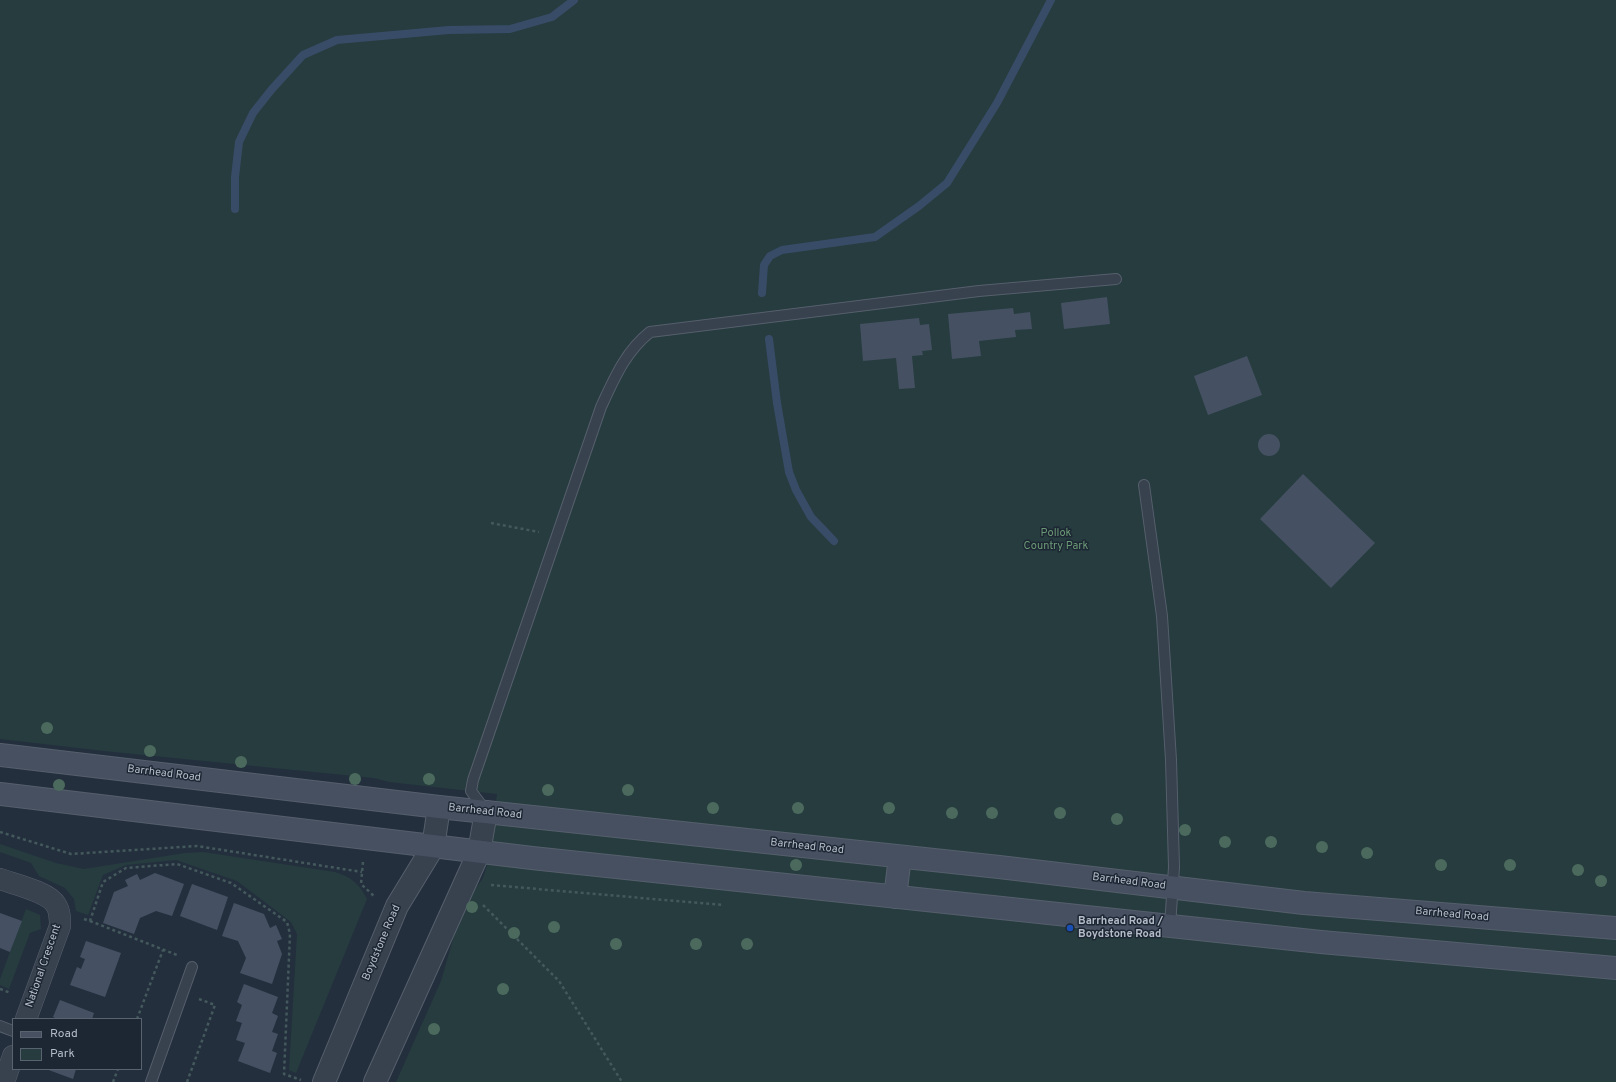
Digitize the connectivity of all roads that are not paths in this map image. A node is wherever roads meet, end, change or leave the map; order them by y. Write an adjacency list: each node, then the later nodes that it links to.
1 (1116, 279): 6 (lane)
2 (1144, 484): 11 (lane)
3 (0, 755): 5 (main road, Barrhead Road)
4 (0, 794): 7 (main road)
5 (439, 807): 6 (main road, Barrhead Road); 7 (street, Boydstone Road)
6 (486, 812): 8 (street); 9 (main road, Barrhead Road)
7 (434, 847): 8 (main road); 23 (street, Boydstone Road)
8 (480, 852): 12 (main road); 24 (street)
9 (900, 857): 11 (main road, Barrhead Road); 12 (main road)
10 (0, 878): 17 (street, National Crescent)
11 (1173, 888): 13 (lane); 14 (main road, Barrhead Road)
12 (895, 897): 13 (main road)
13 (1170, 926): 16 (main road)
14 (1616, 928)
15 (192, 967): 22 (lane)
16 (1616, 968)
17 (26, 1018)
18 (0, 1026): 19 (lane)
19 (12, 1031)
20 (12, 1061): 21 (street)
21 (8, 1081)
22 (151, 1082)
23 (324, 1082)
24 (374, 1082)

